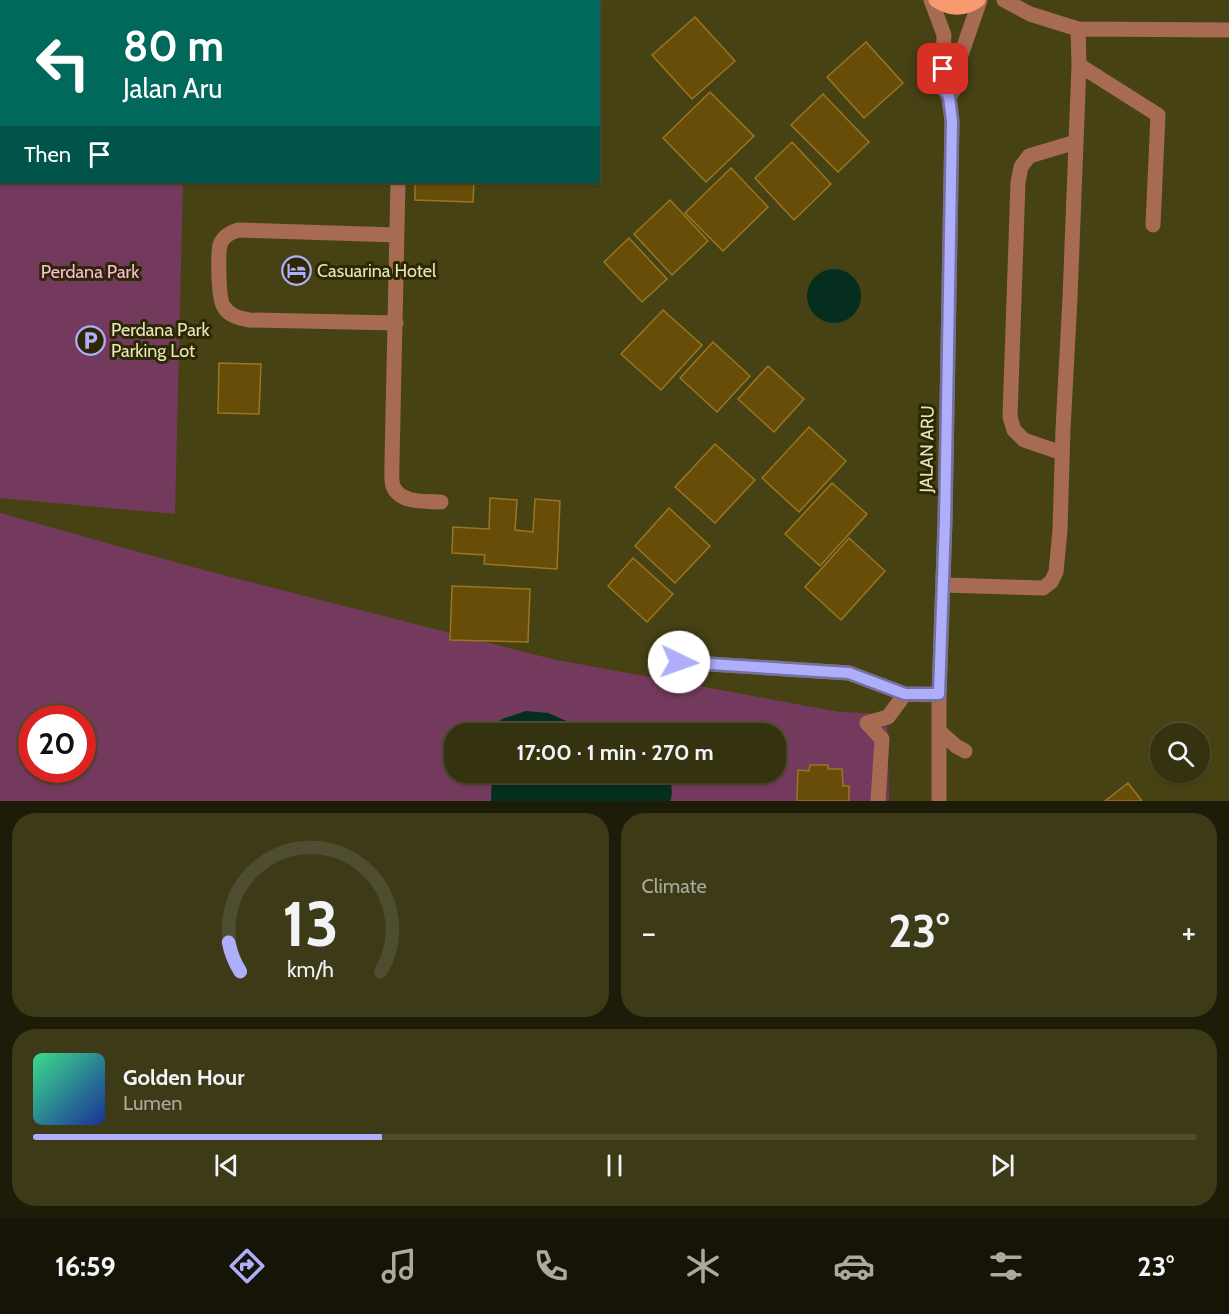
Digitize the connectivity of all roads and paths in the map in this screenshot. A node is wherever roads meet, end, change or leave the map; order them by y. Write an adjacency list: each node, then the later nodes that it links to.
1 (934, 0): 2 (main road); 7 (street, JALAN ARU)
2 (979, 0): 7 (street, JALAN ARU)
3 (1004, 0): 4 (street)
4 (1078, 29): 5 (street); 6 (street)
5 (1229, 30)
6 (1079, 65): 8 (street); 10 (street)
7 (949, 97): 15 (street, JALAN ARU)
8 (1076, 142): 13 (street); 13 (street)
9 (398, 183): 11 (street)
10 (1153, 225)
11 (397, 235): 12 (street); 12 (street)
12 (396, 323): 14 (street)
13 (1062, 453): 15 (street)
14 (441, 502)
15 (943, 585): 18 (street, JALAN ARU)
16 (679, 662): 17 (street)
17 (905, 694): 18 (street); 21 (street)
18 (939, 694): 19 (street, JALAN ARU)
19 (939, 731): 20 (street); 22 (street, JALAN ARU)
20 (965, 751)
21 (878, 801)
22 (939, 801)

